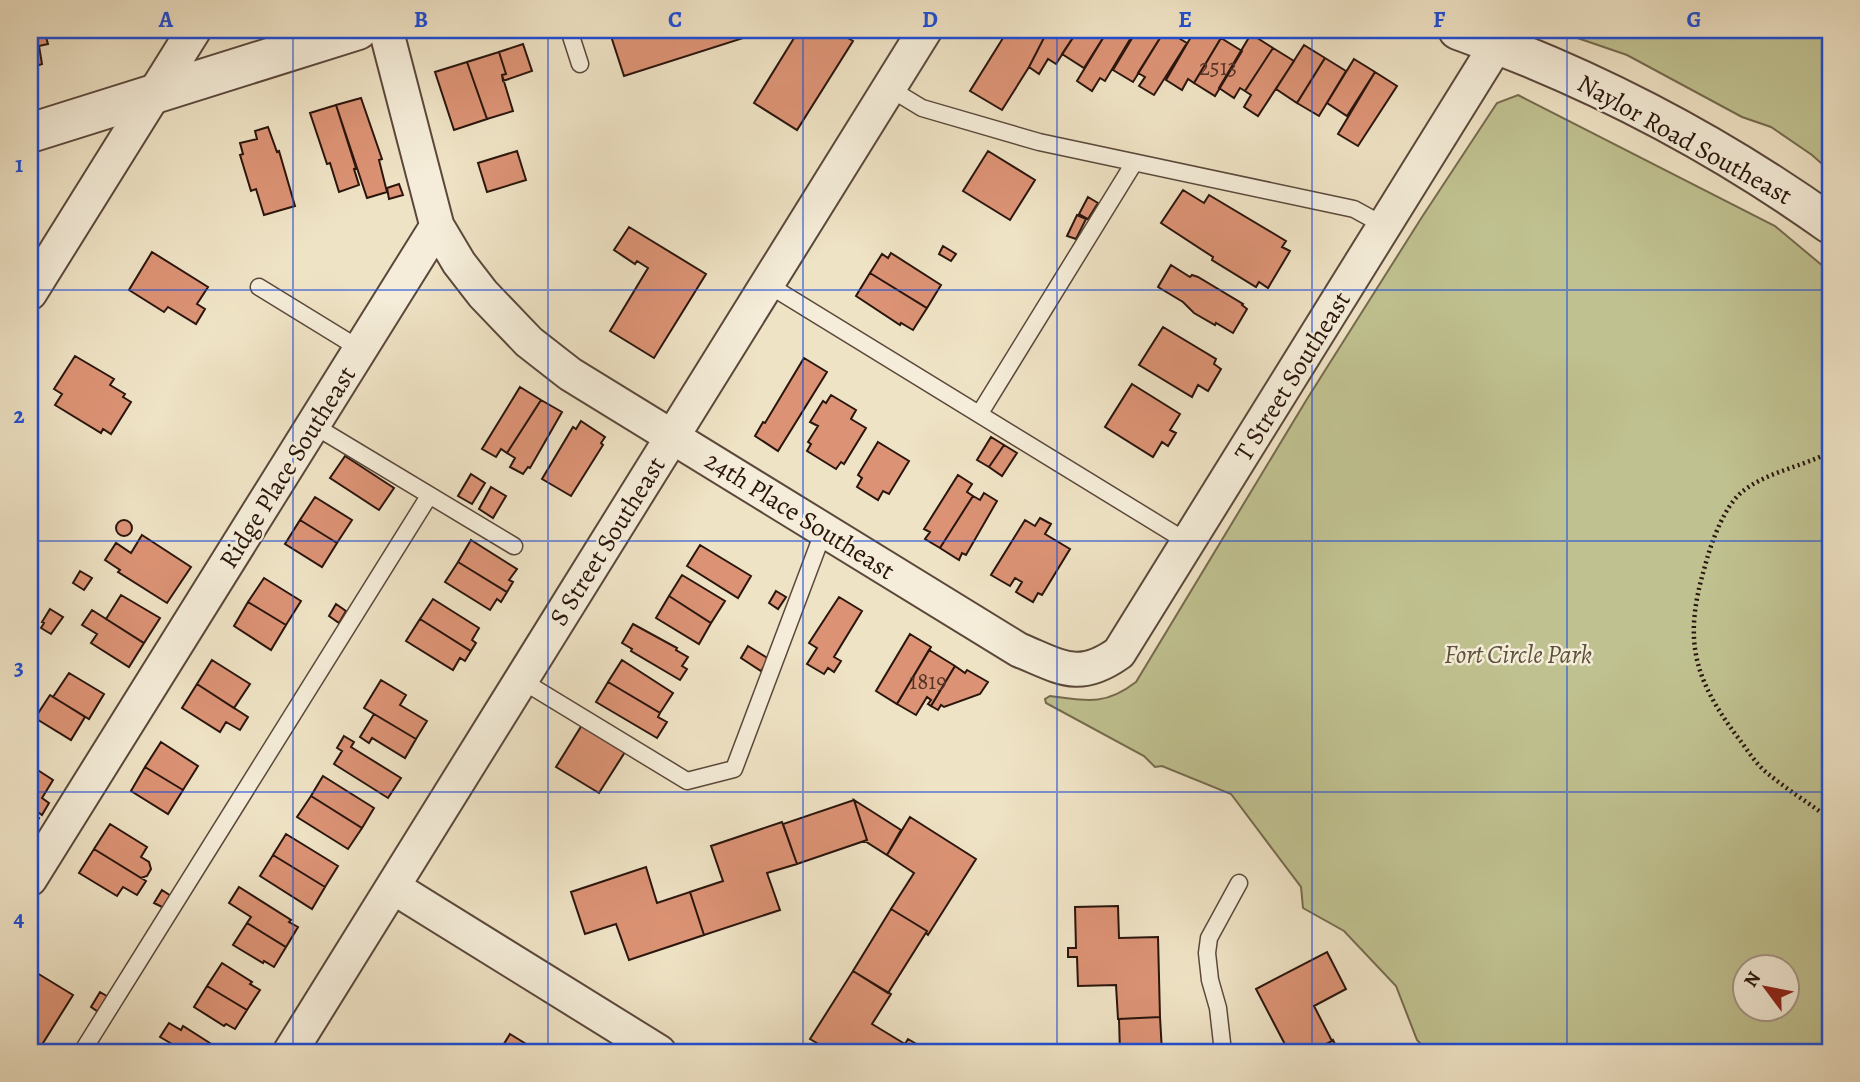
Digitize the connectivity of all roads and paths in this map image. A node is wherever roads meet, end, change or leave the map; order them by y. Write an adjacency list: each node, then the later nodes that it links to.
1 (194, 30): 10 (street)
2 (358, 30): 10 (street)
3 (386, 30): 14 (street)
4 (569, 30): 8 (lane)
5 (925, 30): 9 (street, S Street Southeast)
6 (1458, 30): 7 (street, Naylor Road Southeast)
7 (1497, 44): 13 (street, Naylor Road Southeast); 15 (street, T Street Southeast)
8 (580, 64)
9 (889, 88): 12 (lane); 16 (street, S Street Southeast)
10 (153, 95): 11 (street); 18 (street)
11 (30, 133)
12 (1134, 163): 15 (lane); 20 (lane)
13 (1830, 224)
14 (437, 226): 19 (street, Ridge Place Southeast); 22 (street, 24th Place Southeast)
15 (1385, 226): 26 (street, T Street Southeast)
16 (767, 284): 20 (lane); 22 (street, S Street Southeast)
17 (259, 287): 19 (lane)
18 (30, 293)
19 (360, 349): 21 (street, Ridge Place Southeast)
20 (980, 413): 26 (lane)
21 (313, 425): 24 (lane); 31 (street, Ridge Place Southeast)
22 (672, 436): 25 (street, 24th Place Southeast); 29 (street, S Street Southeast)
23 (1830, 452): 30 (path)
24 (429, 496): 27 (lane); 34 (lane)
25 (824, 530): 28 (street, 24th Place Southeast); 29 (lane)
26 (1189, 543): 28 (street, T Street Southeast)
27 (514, 546)
28 (1060, 667)
29 (521, 680): 33 (street, S Street Southeast)
30 (1830, 819)
31 (30, 880)
32 (1239, 883): 37 (lane)
33 (393, 887): 35 (street, S Street Southeast); 36 (street)
34 (82, 1052)
35 (290, 1052)
36 (660, 1052)
37 (1223, 1052)

